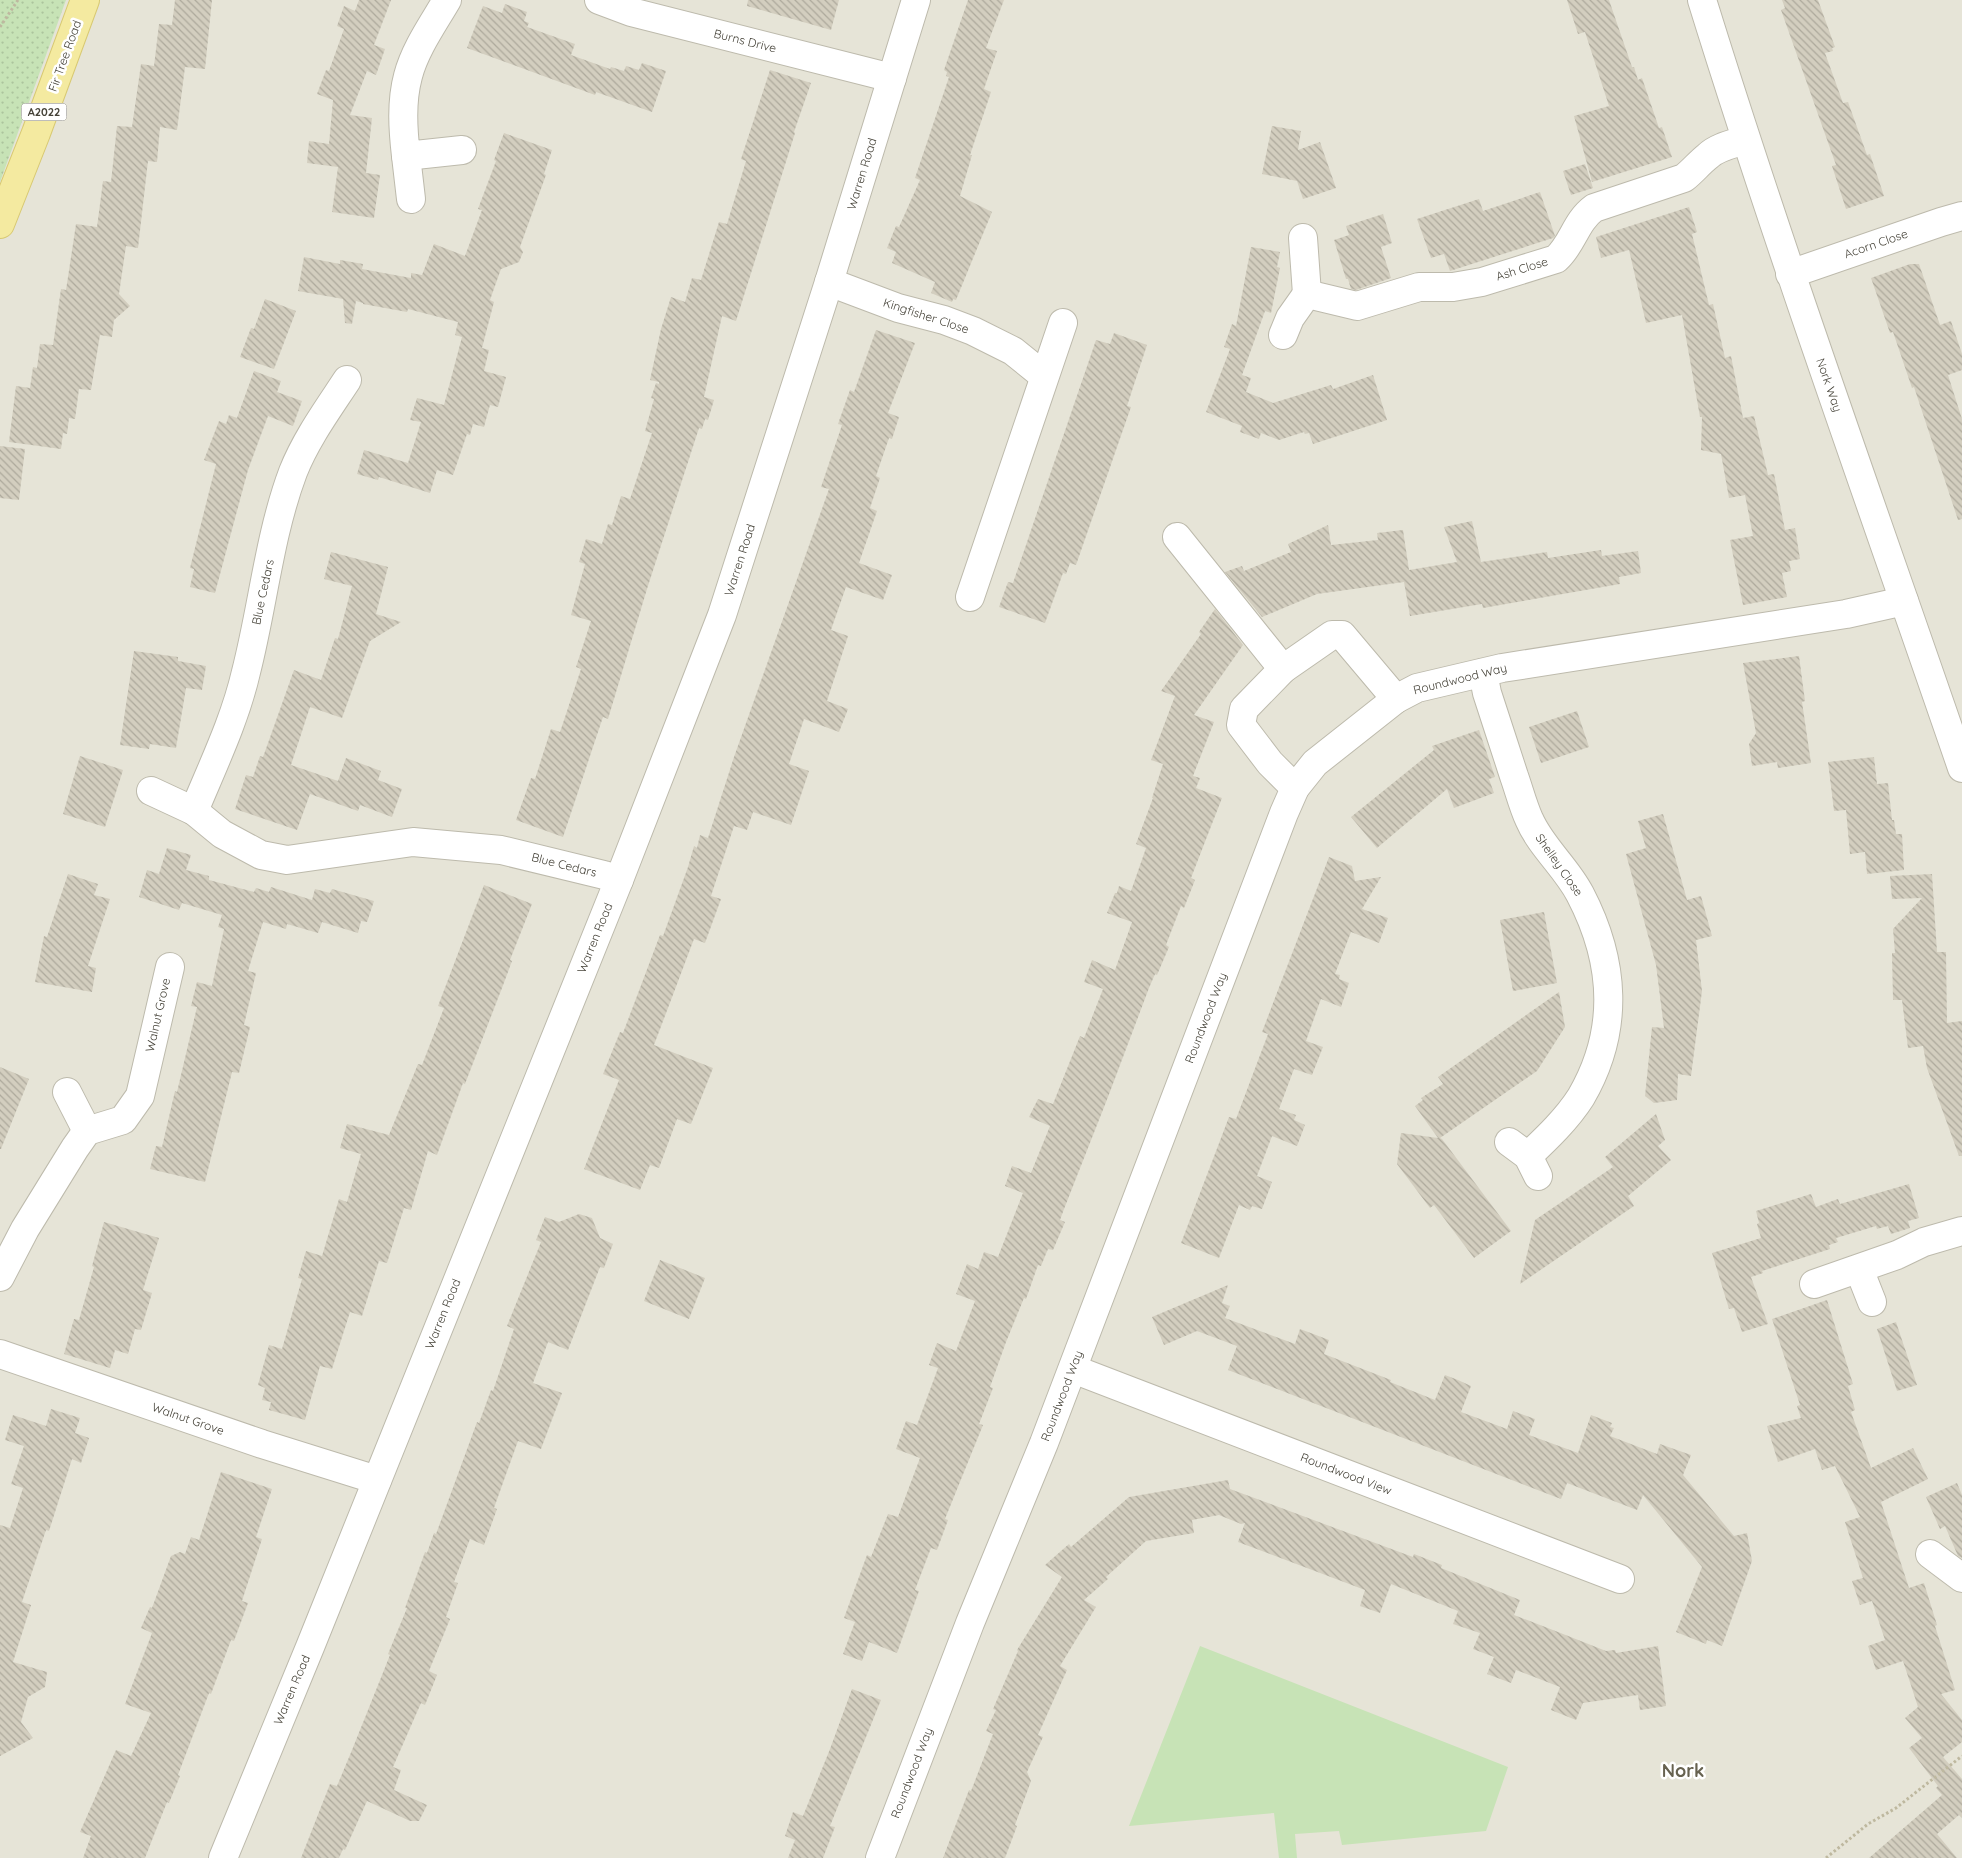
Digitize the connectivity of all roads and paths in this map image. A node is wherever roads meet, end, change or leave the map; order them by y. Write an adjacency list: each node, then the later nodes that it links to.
1 (18, 0): 7 (path)
2 (85, 0): 14 (main road, Fir Tree Road / A2022)
3 (447, 0): 11 (street)
4 (599, 0): 8 (street, Burns Drive)
5 (916, 0): 8 (street, Warren Road)
6 (1702, 0): 9 (street, Nork Way)
7 (0, 27)
8 (892, 78): 17 (street, Warren Road)
9 (1745, 140): 16 (street, Nork Way); 18 (street, Ash Close)
10 (462, 150): 11 (street)
11 (406, 156): 12 (street)
12 (411, 199)
13 (1962, 216): 16 (street, Acorn Close)
14 (0, 224)
15 (1302, 238): 18 (street)
16 (1790, 274): 25 (street, Nork Way)
17 (829, 282): 21 (street, Kingfisher Close); 33 (street, Warren Road)
18 (1307, 294): 20 (street)
19 (1063, 324): 21 (street)
20 (1283, 335)
21 (1044, 376): 24 (street)
22 (347, 380): 32 (street, Blue Cedars)
23 (1177, 537): 26 (street)
24 (970, 597)
25 (1904, 601): 27 (street, Roundwood Way); 29 (street, Nork Way)
26 (1282, 669): 28 (street); 30 (street)
27 (1483, 673): 28 (street, Roundwood Way); 37 (street, Shelley Close)
28 (1396, 699): 30 (street, Roundwood Way)
29 (1962, 768)
30 (1294, 788): 44 (street, Roundwood Way)
31 (151, 791): 32 (street, Blue Cedars)
32 (194, 811): 33 (street, Blue Cedars)
33 (619, 880): 45 (street, Warren Road)
34 (170, 967): 36 (street, Walnut Grove)
35 (68, 1092): 36 (street)
36 (88, 1131): 40 (street)
37 (1525, 1158)
38 (1962, 1231): 39 (street)
39 (1859, 1269): 41 (street); 42 (street)
40 (0, 1277)
41 (1814, 1284)
42 (1872, 1302)
43 (0, 1354): 45 (street, Walnut Grove)
44 (1073, 1369): 48 (street, Roundwood View); 51 (street, Roundwood Way)
45 (377, 1480): 50 (street, Warren Road)
46 (1930, 1554): 47 (street)
47 (1962, 1578)
48 (1620, 1579)
49 (1962, 1756): 52 (path)
50 (223, 1858)
51 (880, 1858)
52 (1826, 1858)

